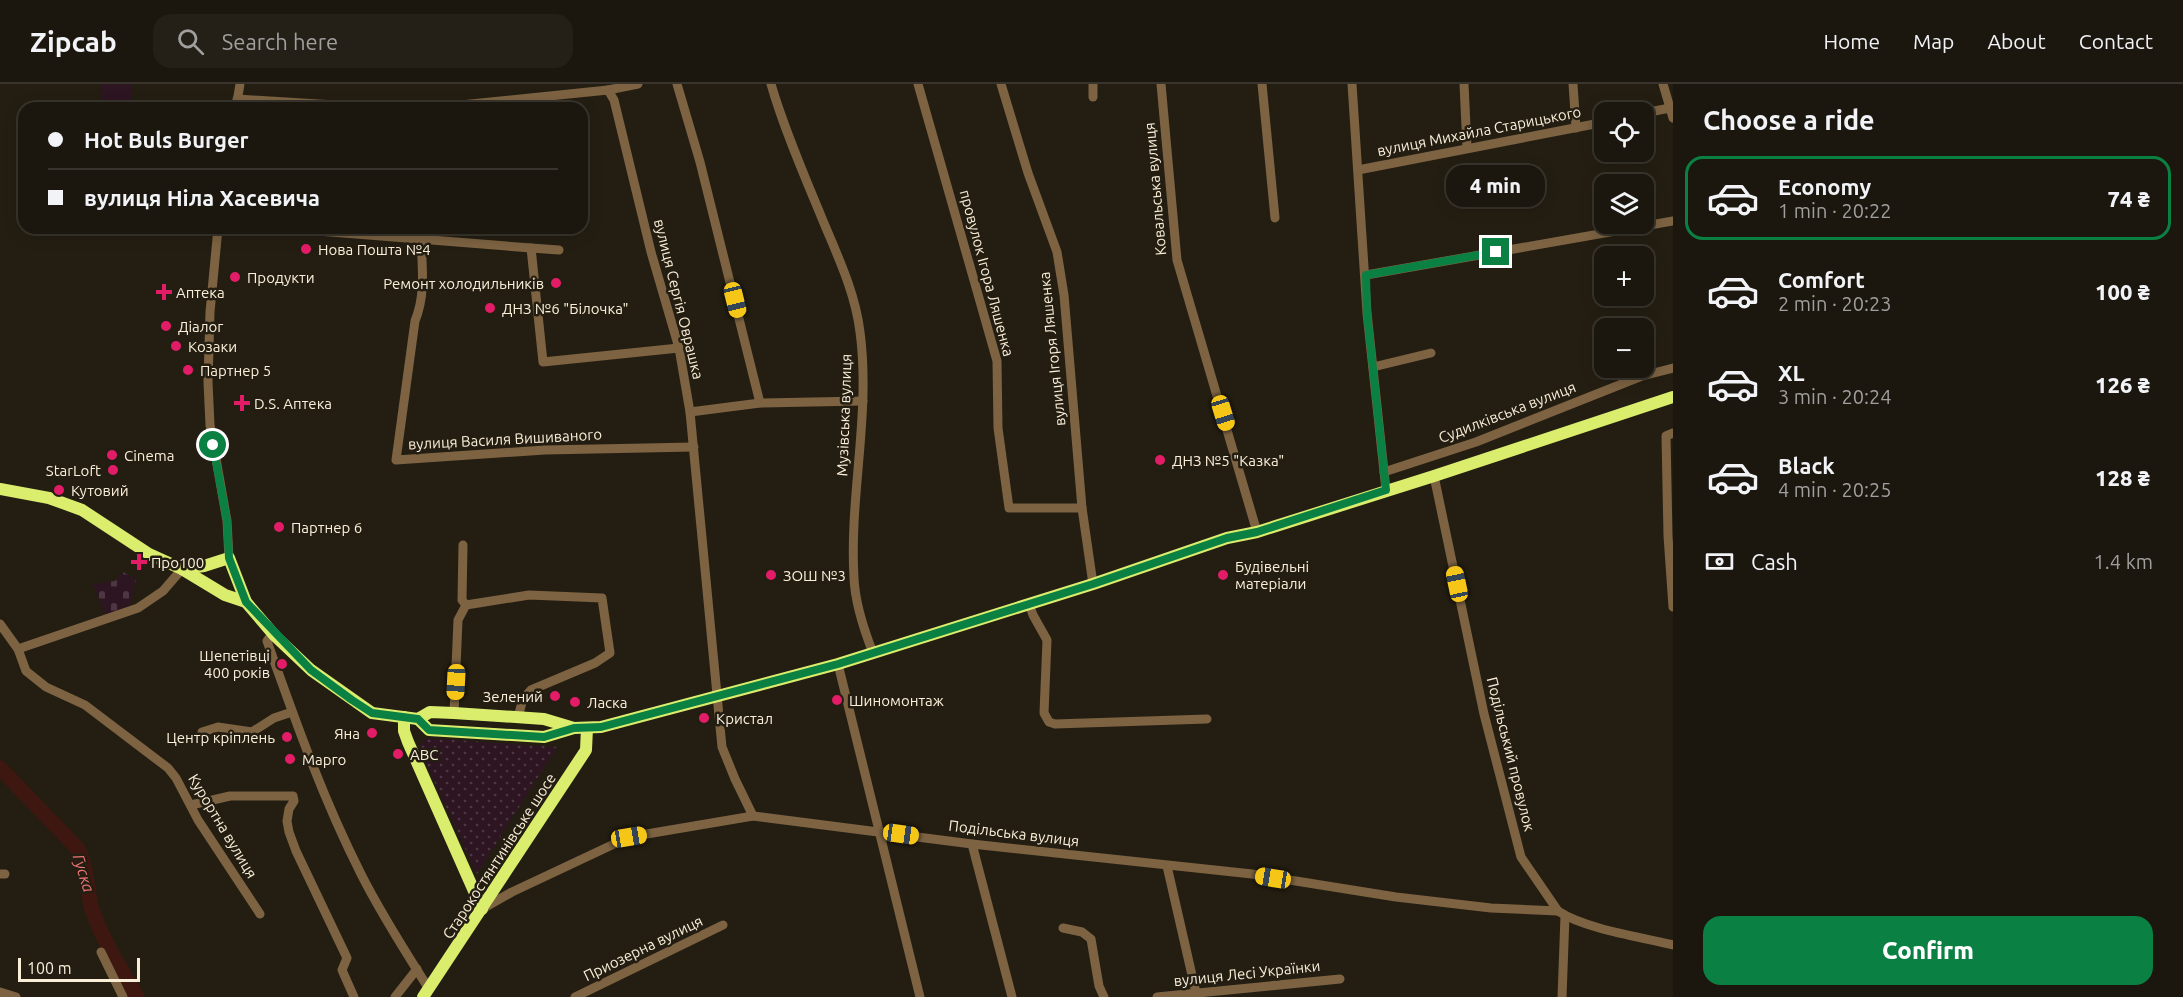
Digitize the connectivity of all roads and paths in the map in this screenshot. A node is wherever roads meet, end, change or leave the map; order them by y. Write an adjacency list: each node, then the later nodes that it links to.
1 (240, 84): 16 (street)
2 (638, 84): 14 (street)
3 (677, 84): 39 (street)
4 (771, 84): 38 (street, Музівська вулиця)
5 (918, 84): 47 (street, провулок Ігора Ляшенка)
6 (1001, 84): 47 (street, вулиця Ігоря Ляшенка)
7 (1093, 84): 15 (street)
8 (1161, 84): 48 (street, Ковальська вулиця)
9 (1262, 84): 25 (street)
10 (1352, 84): 24 (street)
11 (1464, 84): 23 (street)
12 (1574, 84): 22 (street)
13 (1663, 84): 18 (street)
14 (608, 90): 17 (street); 33 (street, вулиця Сергія Оврашка)
15 (1093, 97)
16 (236, 102)
17 (490, 102)
18 (1670, 108): 19 (street); 20 (street)
19 (1654, 111)
20 (1673, 118)
21 (1594, 124): 22 (street, вулиця Михайла Старицького)
22 (1576, 128): 23 (street, вулиця Михайла Старицького)
23 (1467, 148): 24 (street, вулиця Михайла Старицького)
24 (1358, 170): 32 (street)
25 (1275, 218)
26 (1673, 221): 32 (street)
27 (217, 234): 50 (street)
28 (356, 234): 29 (street)
29 (420, 239): 30 (street); 42 (street, вулиця Василя Вишиваного)
30 (531, 248): 31 (street); 33 (street)
31 (559, 250)
32 (1366, 275): 35 (street)
33 (679, 348): 40 (street, вулиця Сергія Оврашка)
34 (1431, 353): 35 (street)
35 (1373, 368): 43 (street)
36 (1673, 368): 43 (street, Судилківська вулиця)
37 (1671, 398): 44 (main road)
38 (863, 401): 39 (street); 60 (street, Музівська вулиця)
39 (760, 403): 40 (street)
40 (690, 412): 42 (street, вулиця Сергія Оврашка)
41 (1673, 433): 56 (street)
42 (694, 447): 62 (street, вулиця Сергія Оврашка)
43 (1384, 472): 46 (street)
44 (1434, 476): 46 (main road); 78 (street, Подільський провулок)
45 (0, 489): 51 (main road)
46 (1386, 490): 48 (main road)
47 (1082, 508): 52 (street, вулиця Ігоря Ляшенка)
48 (1257, 532): 52 (main road)
49 (463, 545): 55 (street)
50 (229, 558): 51 (main road); 53 (main road)
51 (182, 569): 53 (main road); 59 (street)
52 (1093, 584): 54 (main road)
53 (246, 602): 58 (main road)
54 (1029, 604): 60 (main road); 68 (street)
55 (466, 605): 64 (street); 66 (street)
56 (1673, 607)
57 (0, 624): 59 (street, Курортна вулиця)
58 (273, 633): 63 (street); 65 (main road)
59 (18, 649): 71 (street, Курортна вулиця)
60 (873, 653): 61 (main road)
61 (838, 664): 62 (main road); 73 (street)
62 (716, 697): 69 (main road); 72 (street, вулиця Сергія Оврашка)
63 (292, 712): 70 (street); 83 (street)
64 (454, 713): 66 (main road); 67 (main road)
65 (404, 717): 67 (main road); 76 (main road)
66 (518, 717): 69 (main road)
67 (418, 719): 69 (main road)
68 (1207, 719)
69 (580, 728): 76 (main road, Старокостянтинівське шосе)
70 (202, 732)
71 (191, 805): 77 (street, Курортна вулиця); 90 (street)
72 (753, 816): 73 (street, Подільська вулиця); 76 (street, Подільська вулиця)
73 (879, 831): 74 (street, Подільська вулиця); 93 (street)
74 (972, 844): 75 (street, Подільська вулиця); 94 (street)
75 (1167, 866): 78 (street, Подільська вулиця); 87 (street)
76 (482, 909): 86 (main road, Старокостянтинівське шосе)
77 (260, 914)
78 (1562, 914): 81 (street); 97 (street)
79 (723, 925): 92 (street, Приозерна вулиця)
80 (1063, 928): 95 (street)
81 (1673, 945)
82 (101, 952): 89 (street)
83 (417, 969): 86 (street); 91 (street)
84 (1340, 979): 87 (street, вулиця Лесі Українки)
85 (0, 992): 88 (street)
86 (426, 993)
87 (1196, 995): 96 (street, вулиця Лесі Українки)
88 (16, 997)
89 (123, 997)
90 (354, 997)
91 (395, 997)
92 (575, 997)
93 (920, 997)
94 (1012, 997)
95 (1104, 997)
96 (1157, 997)
97 (1562, 997)

